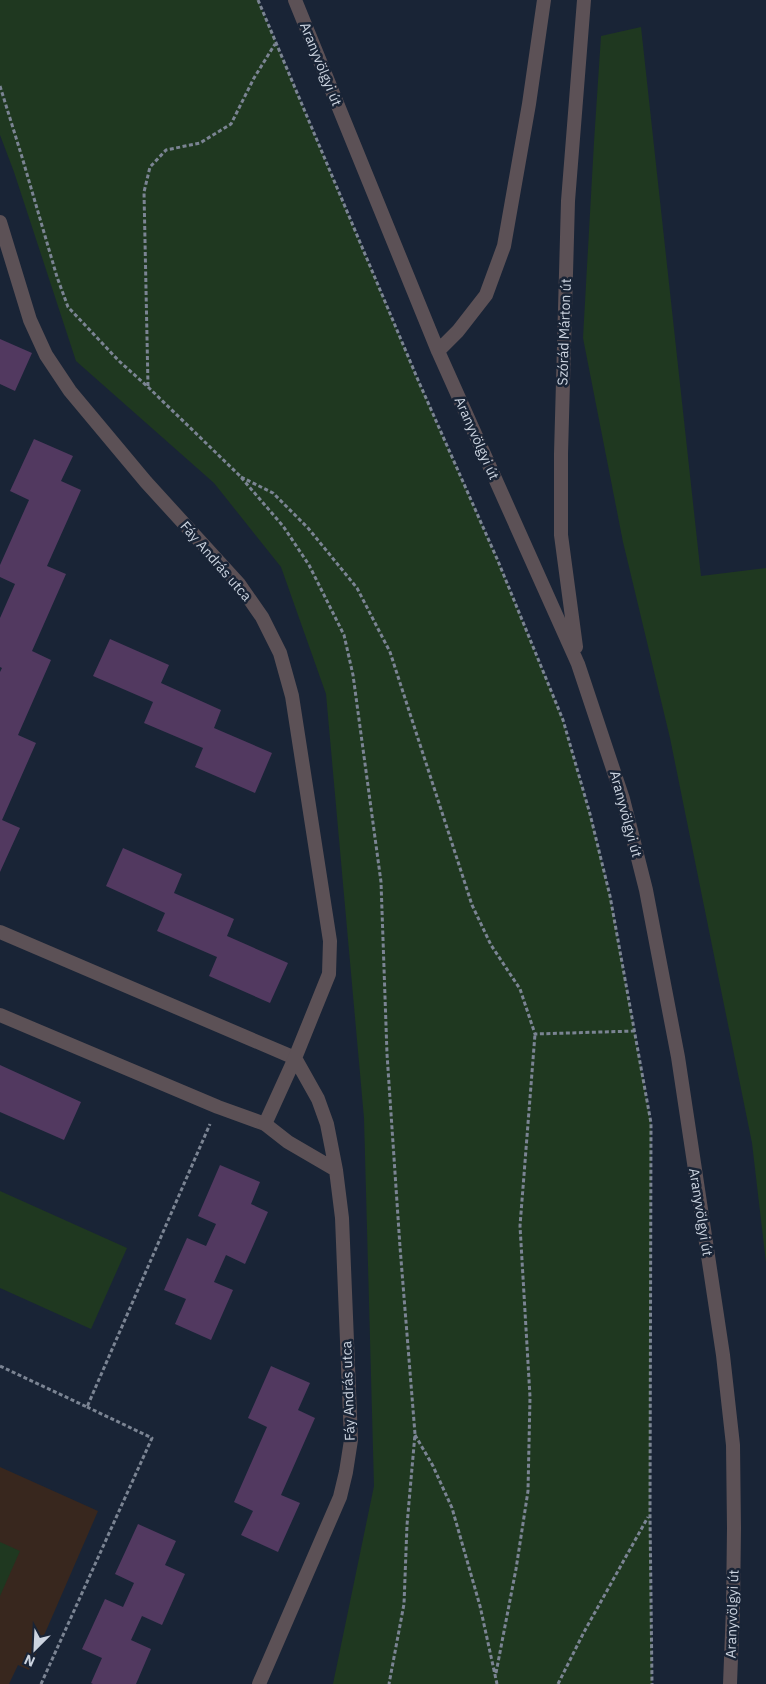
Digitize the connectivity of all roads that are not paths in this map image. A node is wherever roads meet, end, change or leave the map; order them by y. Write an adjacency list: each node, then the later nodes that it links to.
1 (295, 0): 6 (street, Aranyvölgyi út)
2 (544, 0): 6 (street)
3 (584, 0): 7 (street, Szórád Márton út)
4 (0, 222): 5 (street, Fáy András utca)
5 (2, 236): 10 (street, Fáy András utca)
6 (438, 351): 7 (street, Aranyvölgyi út)
7 (578, 664): 14 (street, Aranyvölgyi út)
8 (0, 932): 10 (street)
9 (0, 1015): 11 (street)
10 (295, 1058): 11 (street, Fáy András utca); 12 (street, Fáy András utca)
11 (265, 1124): 12 (street)
12 (336, 1170): 13 (street, Fáy András utca)
13 (258, 1684)
14 (730, 1684)

